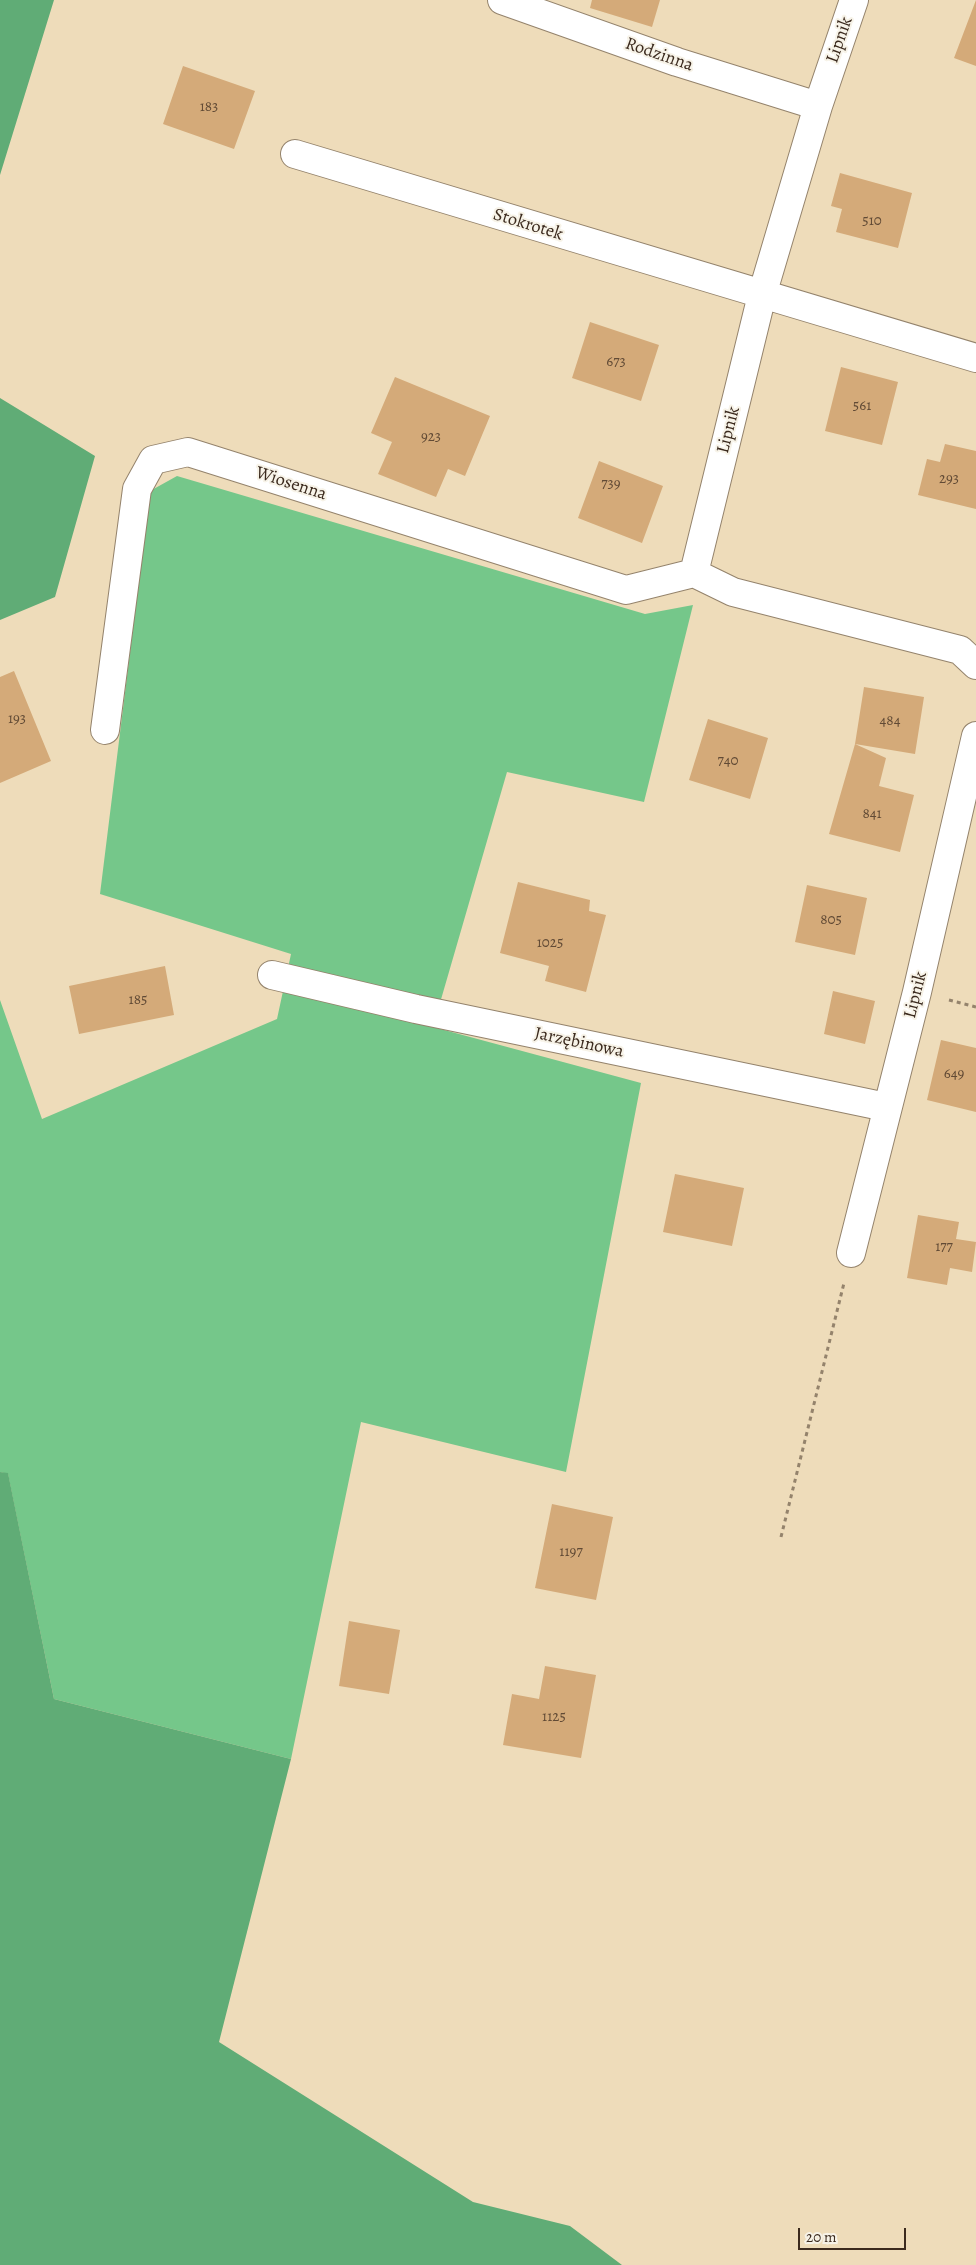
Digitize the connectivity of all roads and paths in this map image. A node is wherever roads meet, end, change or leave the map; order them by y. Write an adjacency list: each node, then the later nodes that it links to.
1 (502, 0): 3 (street, Rodzinna)
2 (854, 0): 4 (street, Lipnik)
3 (537, 6): 4 (street, Rodzinna)
4 (818, 106): 6 (street, Lipnik)
5 (294, 154): 6 (street, Stokrotek)
6 (762, 295): 7 (street, Stokrotek); 8 (street, Lipnik)
7 (976, 358)
8 (694, 573): 9 (street); 10 (street, Wiosenna)
9 (976, 665)
10 (105, 730)
11 (976, 736): 13 (street, Lipnik)
12 (272, 974): 13 (street, Jarzębinowa)
13 (886, 1108): 14 (street, Lipnik)
14 (851, 1253): 15 (path)
15 (781, 1537)

